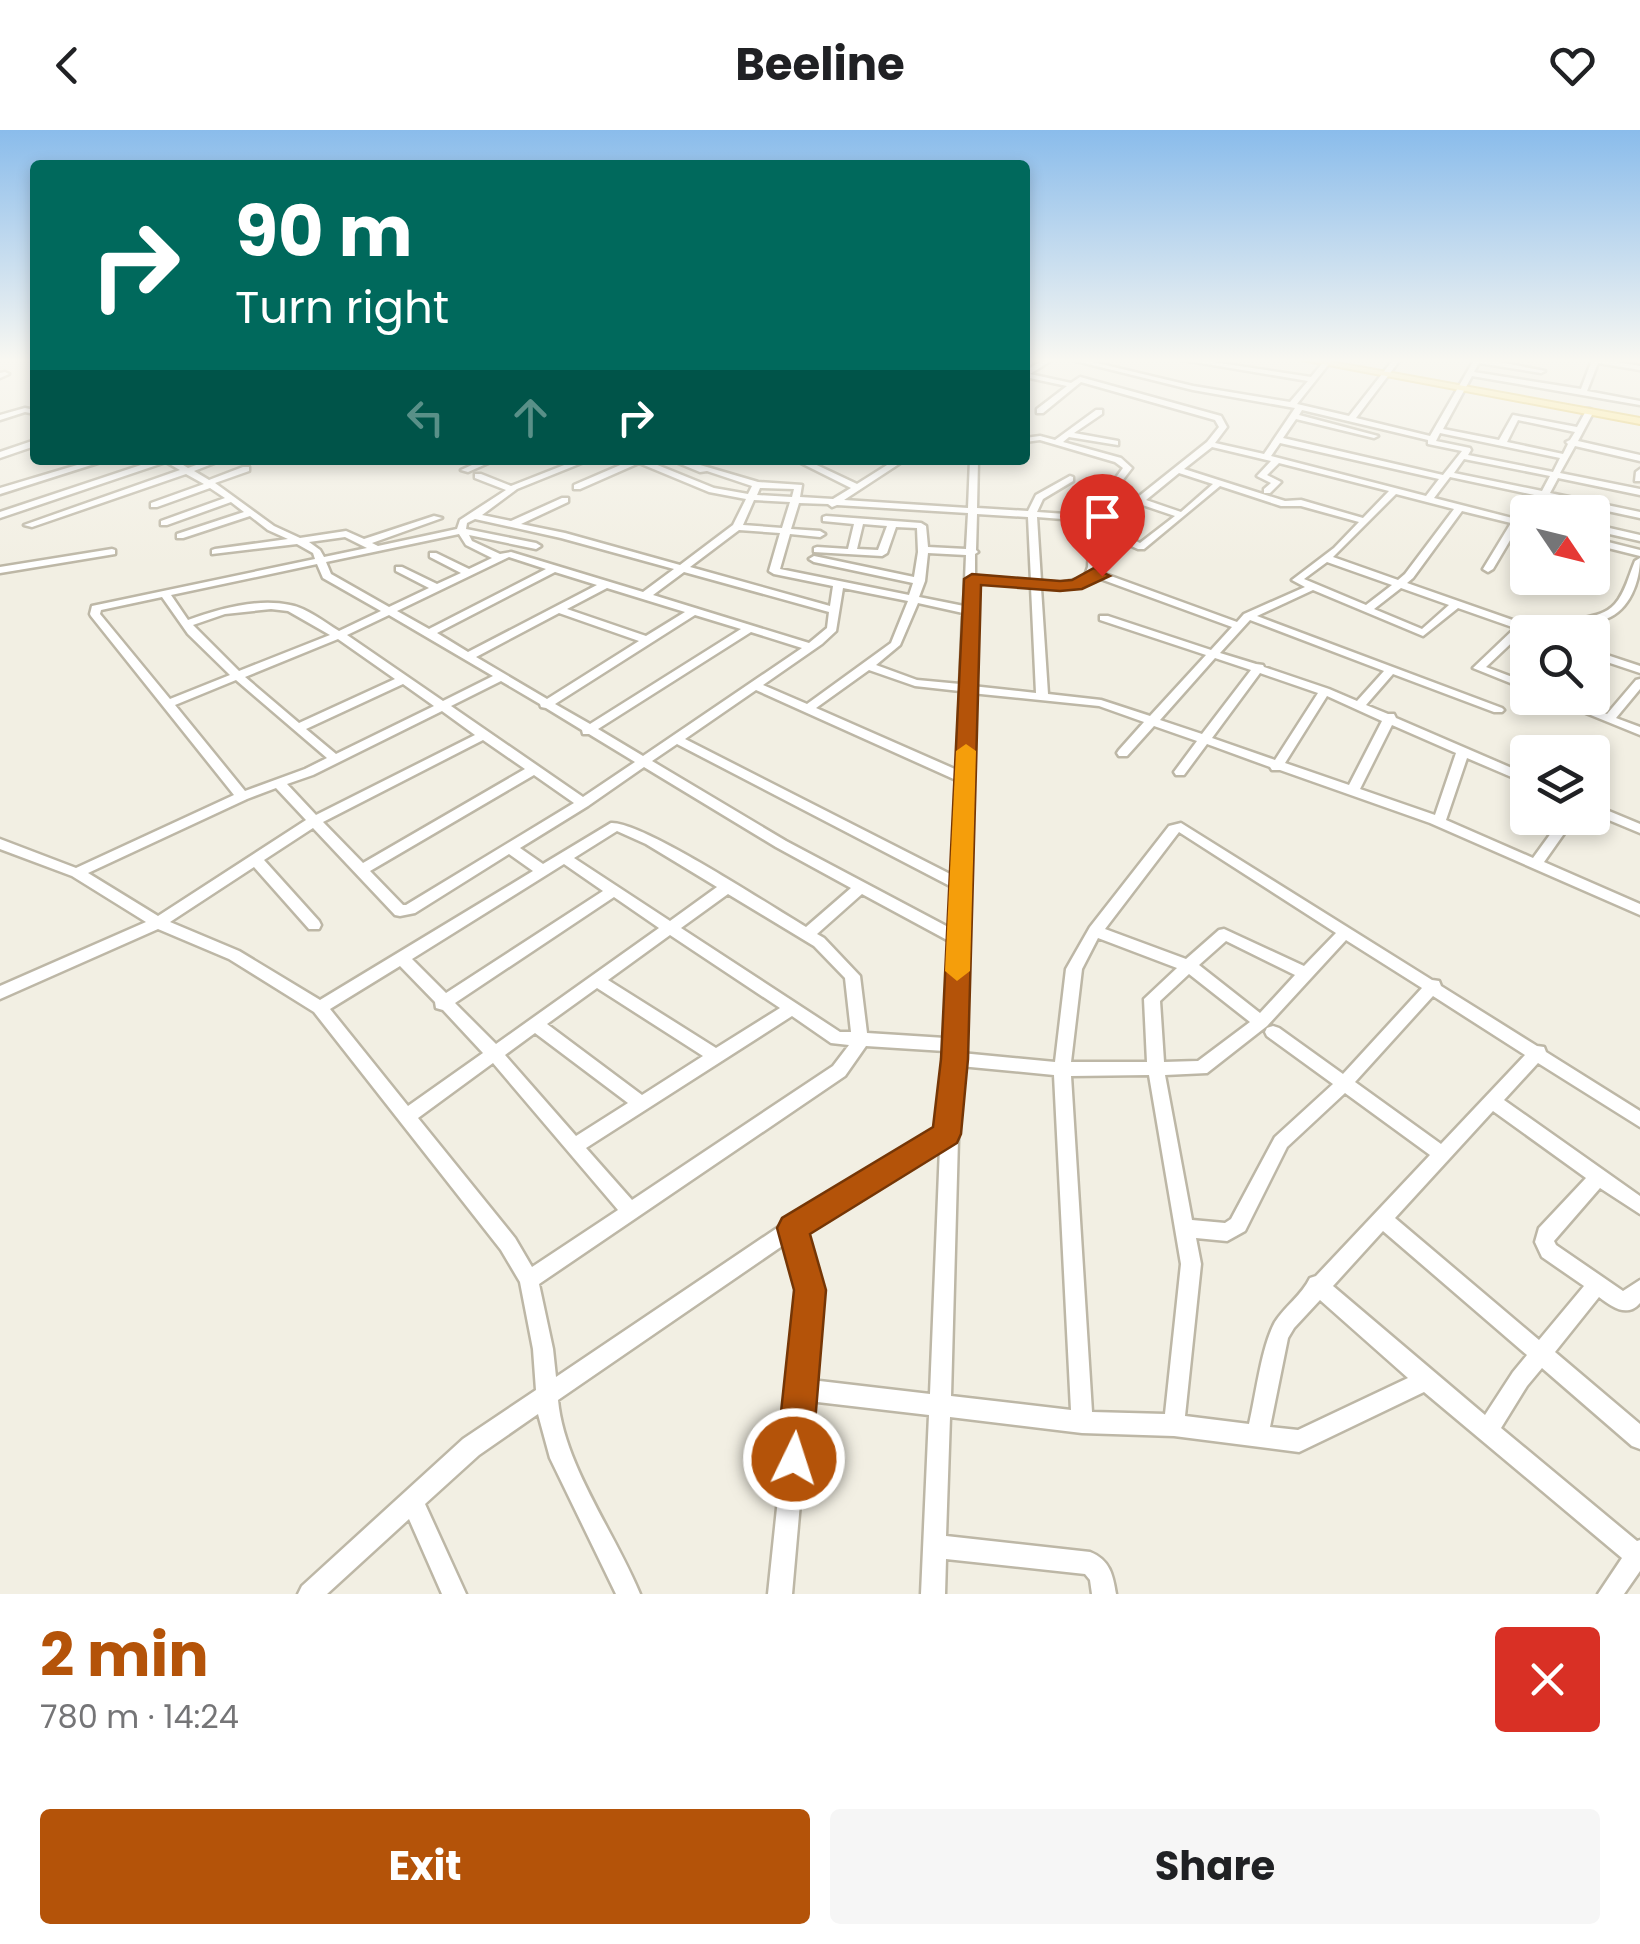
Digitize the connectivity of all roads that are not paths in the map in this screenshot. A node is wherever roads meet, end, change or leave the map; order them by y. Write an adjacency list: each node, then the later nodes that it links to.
1 (1078, 428): 13 (street)
2 (1223, 428): 22 (street)
3 (1285, 428): 18 (street)
4 (1322, 428): 12 (street)
5 (1333, 428): 15 (street)
6 (1380, 428): 15 (street)
7 (1391, 428): 16 (street)
8 (1439, 428): 16 (street)
9 (1510, 428): 23 (street)
10 (1569, 428): 11 (street)
11 (1577, 430): 20 (street)
12 (1316, 434)
13 (1070, 435): 19 (street); 21 (street)
14 (1127, 435): 21 (street)
15 (1374, 436): 29 (street)
16 (1434, 437): 23 (street); 27 (street)
17 (1030, 439): 19 (street)
18 (1278, 440): 29 (street); 30 (street)
19 (1057, 442): 25 (street)
20 (1570, 442): 28 (street); 31 (street)
21 (1115, 443): 25 (street)
22 (1210, 444): 30 (street); 48 (street)
23 (1502, 444): 28 (street)
24 (30, 445): 26 (street)
25 (1098, 454): 72 (street)
26 (0, 455)
27 (1462, 456): 51 (street); 52 (street)
28 (1562, 456): 52 (street)
29 (1356, 457): 51 (street)
30 (1270, 458): 61 (street); 62 (street)
31 (1640, 458)
32 (87, 465): 63 (street)
33 (151, 465): 81 (street)
34 (176, 465): 49 (street)
35 (204, 465): 49 (street)
36 (478, 465): 47 (street)
37 (572, 465): 59 (street)
38 (627, 465): 58 (street)
39 (650, 465): 54 (street)
40 (691, 465): 45 (street)
41 (710, 465): 45 (street)
42 (809, 465): 60 (street)
43 (893, 465): 60 (street)
44 (974, 465): 78 (street)
45 (704, 469): 54 (street); 57 (street)
46 (246, 470): 55 (street)
47 (465, 470)
48 (1178, 470): 56 (street); 72 (street)
49 (187, 471): 55 (street); 94 (street)
50 (478, 476): 59 (street)
51 (1446, 476): 65 (street); 69 (street)
52 (1554, 476): 64 (street); 66 (street)
53 (1070, 479): 79 (street)
54 (684, 480): 67 (street)
55 (209, 484): 68 (street); 74 (street)
56 (1218, 484): 83 (street); 88 (street)
57 (757, 486): 67 (street); 71 (street)
58 (577, 487)
59 (512, 488): 82 (street)
60 (857, 488): 73 (street)
61 (1267, 490)
62 (1394, 491): 69 (street); 88 (street)
63 (0, 492)
64 (1640, 492)
65 (1538, 495)
66 (1544, 495)
67 (750, 497): 71 (street); 96 (street)
68 (230, 499): 80 (street); 90 (street)
69 (1428, 499): 75 (street)
70 (565, 500): 91 (street)
71 (794, 501): 73 (street); 99 (street)
72 (1139, 502): 83 (street)
73 (830, 504): 77 (street); 86 (street)
74 (154, 505)
75 (1460, 507): 89 (street); 132 (street)
76 (1610, 509): 84 (street)
77 (925, 510): 78 (street); 95 (street)
78 (974, 511): 79 (street); 113 (street)
79 (1032, 513): 93 (street); 135 (street)
80 (251, 514): 102 (street); 105 (street)
81 (0, 515)
82 (475, 515): 91 (street); 97 (street)
83 (1182, 515): 93 (street)
84 (1640, 515)
85 (437, 518): 106 (street)
86 (826, 518): 87 (street); 101 (street)
87 (859, 521): 92 (street); 110 (street)
88 (1365, 521): 118 (street)
89 (1510, 521)
90 (164, 523)
91 (512, 524): 100 (street)
92 (893, 524): 95 (street); 110 (street)
93 (1095, 524): 127 (street)
94 (29, 525)
95 (920, 526): 109 (street)
96 (737, 527): 99 (street); 123 (street)
97 (461, 531): 106 (street); 107 (street); 117 (street)
98 (1610, 531): 103 (street)
99 (786, 532): 101 (street); 128 (street)
100 (562, 534): 107 (street); 123 (street)
101 (820, 534): 115 (street)
102 (180, 536)
103 (1640, 538)
104 (1510, 540): 124 (street)
105 (301, 542): 106 (street); 112 (street); 119 (street)
106 (370, 545): 119 (street)
107 (536, 546): 117 (street)
108 (1610, 546): 114 (street)
109 (922, 550): 113 (street); 131 (street)
110 (852, 551): 115 (street)
111 (112, 552): 125 (street)
112 (215, 552)
113 (973, 552): 129 (street)
114 (1640, 553)
115 (816, 554): 128 (street); 131 (street)
116 (432, 556): 126 (street)
117 (504, 556): 121 (street); 126 (street)
118 (1326, 558): 132 (street); 137 (street)
119 (320, 561): 138 (street); 143 (street)
120 (1640, 561): 130 (street)
121 (555, 568): 133 (street); 155 (street)
122 (398, 569): 136 (street)
123 (681, 569): 139 (street); 144 (street)
124 (1488, 569)
125 (0, 570)
126 (468, 573): 136 (street)
127 (1094, 573): 135 (street); 153 (street)
128 (801, 577): 134 (street)
129 (972, 579): 135 (street); 147 (street)
130 (1636, 579): 148 (street)
131 (920, 581): 140 (street)
132 (1398, 583): 141 (street); 145 (street)
133 (606, 584): 139 (street); 142 (street)
134 (838, 584): 140 (street); 144 (street)
135 (1037, 585): 175 (street)
136 (436, 588): 143 (street)
137 (1311, 590): 145 (street); 149 (street)
138 (164, 592): 152 (street); 176 (street)
139 (645, 596): 146 (street)
140 (912, 601): 147 (street); 163 (street)
141 (1456, 605): 145 (street); 151 (street)
142 (558, 609): 158 (street); 161 (street)
143 (391, 610): 155 (street); 156 (street)
144 (833, 610): 159 (street)
145 (1366, 610)
146 (693, 611): 154 (street); 158 (street)
147 (971, 611): 173 (street)
148 (1610, 615)
149 (1248, 616): 153 (street); 165 (street)
150 (1104, 618): 160 (street)
151 (1510, 623)
152 (187, 624): 156 (street); 167 (street)
153 (1238, 626): 160 (street)
154 (750, 628): 159 (street); 187 (street)
155 (429, 633): 161 (street)
156 (339, 636): 167 (street); 169 (street)
157 (1510, 638): 170 (street)
158 (648, 640): 179 (street)
159 (811, 647): 172 (street)
160 (1216, 652): 164 (street); 185 (street)
161 (467, 657): 168 (street)
162 (1610, 659): 166 (street)
163 (869, 666): 173 (street); 180 (street)
164 (1258, 667): 174 (street); 191 (street)
165 (1391, 670): 177 (street); 181 (street)
166 (1640, 670)
167 (240, 676): 176 (street); 186 (street)
168 (499, 678): 178 (street); 179 (street)
169 (404, 679): 178 (street); 186 (street)
170 (1510, 679)
171 (1640, 682): 184 (street)
172 (754, 686): 180 (street); 190 (street)
173 (968, 688): 175 (street); 200 (street)
174 (1325, 691): 177 (street); 196 (street)
175 (1042, 695): 185 (street)
176 (167, 704): 203 (street)
177 (1360, 705): 183 (street)
178 (444, 706): 189 (street); 194 (street)
179 (544, 706): 187 (street)
180 (808, 710): 200 (street)
181 (1498, 710)
182 (1601, 715): 184 (street)
183 (1390, 717): 192 (street); 202 (street)
184 (1609, 718): 188 (street)
185 (1151, 723): 191 (street); 193 (street)
186 (298, 728): 194 (street)
187 (588, 731): 195 (street)
188 (1640, 731)
189 (486, 734): 197 (street); 206 (street)
190 (676, 739): 195 (street); 218 (street)
191 (1204, 741): 196 (street); 198 (street)
192 (1463, 751): 199 (street); 207 (street)
193 (1123, 753)
194 (335, 759): 201 (street)
195 (642, 764): 204 (street); 219 (street)
196 (1276, 767): 202 (street)
197 (534, 768): 204 (street); 215 (street)
198 (1180, 772)
199 (1510, 772)
200 (965, 779): 218 (street)
201 (278, 783): 203 (street); 206 (street)
202 (1352, 792): 207 (street)
203 (242, 796): 217 (street)
204 (583, 803): 211 (street)
205 (1610, 815): 208 (street)
206 (314, 822): 213 (street); 215 (street)
207 (1439, 822): 214 (street)
208 (1639, 826)
209 (1556, 835): 214 (street)
210 (0, 844): 217 (street)
211 (510, 848): 215 (street); 216 (street)
212 (564, 858): 216 (street); 220 (street); 221 (street)
213 (255, 860): 223 (street); 224 (street)
214 (1536, 862): 222 (street)
215 (360, 871)
216 (542, 871): 230 (street)
217 (76, 873): 223 (street)
218 (960, 885): 229 (street)
219 (861, 887): 228 (street); 229 (street)
220 (727, 888): 225 (street); 228 (street)
221 (613, 891): 225 (street); 236 (street)
222 (1640, 910)
223 (158, 922): 235 (street); 237 (street)
224 (314, 925)
225 (668, 930): 233 (street); 238 (street)
226 (1095, 932): 227 (street); 231 (street); 246 (street)
227 (1344, 932): 232 (street); 234 (street)
228 (807, 935): 241 (street)
229 (958, 939): 242 (street)
230 (402, 958): 236 (street); 237 (street)
231 (1189, 966): 232 (street); 240 (street); 247 (street)
232 (1306, 974): 240 (street)
233 (597, 980): 239 (street); 245 (street)
234 (1434, 986): 243 (street); 248 (street)
235 (0, 993)
236 (442, 1004): 244 (street)
237 (320, 1008): 252 (street)
238 (789, 1010): 241 (street); 245 (street)
239 (536, 1026): 244 (street); 249 (street)
240 (1267, 1027): 247 (street); 248 (street)
241 (860, 1042): 242 (street); 258 (street)
242 (955, 1052): 246 (street); 253 (street)
243 (1538, 1052): 250 (street); 251 (street)
244 (495, 1054): 252 (street); 254 (street)
245 (716, 1056): 249 (street)
246 (1062, 1068): 247 (street); 271 (street)
247 (1156, 1070): 261 (street)
248 (1342, 1086): 255 (street); 261 (street)
249 (639, 1102): 254 (street)
250 (1494, 1102): 255 (street); 256 (street)
251 (1638, 1114)
252 (406, 1117): 262 (street)
253 (947, 1134): 260 (street); 270 (street)
254 (576, 1144): 258 (street)
255 (1443, 1155): 259 (street)
256 (1600, 1176): 257 (street); 263 (street)
257 (1640, 1206)
258 (631, 1212): 262 (street)
259 (1381, 1218): 264 (street); 266 (street)
260 (793, 1228): 268 (street); 269 (street)
261 (1185, 1228): 272 (street)
262 (529, 1280): 269 (street)
263 (1597, 1285): 265 (street); 266 (street)
264 (1318, 1286): 267 (street); 274 (street)
265 (1640, 1289)
266 (1539, 1354): 273 (street); 275 (street)
267 (1426, 1380): 273 (street); 274 (street)
268 (799, 1389): 270 (street); 283 (street)
269 (548, 1398): 276 (street); 282 (street)
270 (942, 1407): 271 (street); 277 (street)
271 (1082, 1422): 272 (street)
272 (1174, 1426): 274 (street)
273 (1487, 1431): 278 (street)
274 (1257, 1437)
275 (1640, 1438)
276 (412, 1501): 280 (street); 281 (street)
277 (934, 1546): 279 (street); 284 (street)
278 (1639, 1554): 285 (street)
279 (1104, 1588)
280 (310, 1594)
281 (454, 1594)
282 (628, 1594)
283 (780, 1594)
284 (932, 1594)
285 (1610, 1594)

